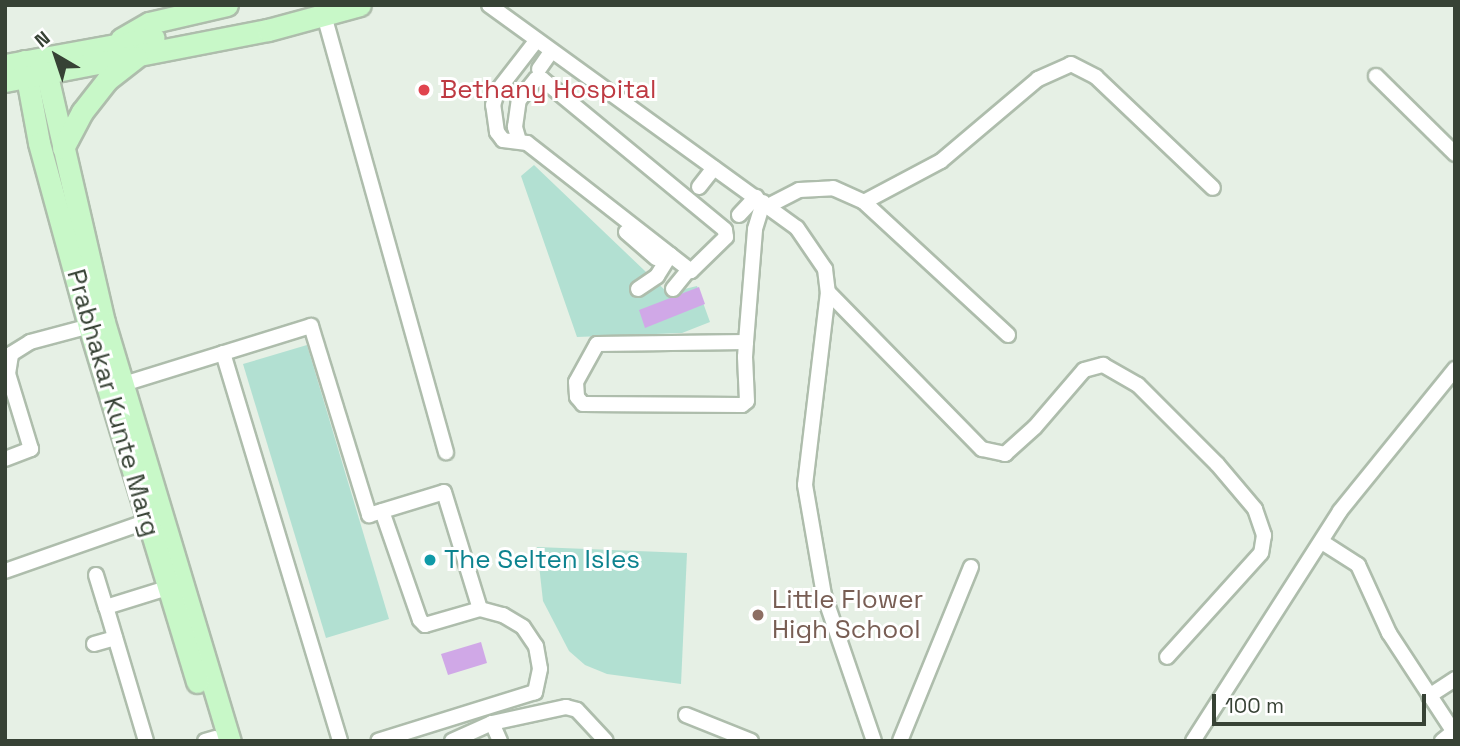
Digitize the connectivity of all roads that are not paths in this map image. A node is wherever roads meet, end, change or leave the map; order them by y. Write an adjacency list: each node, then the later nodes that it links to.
1 (228, 5): 5 (street)
2 (360, 5): 4 (street)
3 (489, 5): 6 (street)
4 (317, 10): 5 (street); 7 (street); 32 (street)
5 (110, 46): 8 (street)
6 (543, 46): 9 (street); 12 (street); 15 (street)
7 (138, 55): 8 (street); 13 (street)
8 (29, 66): 11 (street); 13 (street, Prabhakar Kunte Marg); 26 (street, Prabhakar Kunte Marg)
9 (539, 69)
10 (1376, 76): 14 (street)
11 (5, 81)
12 (519, 141): 21 (street); 22 (street)
13 (63, 148): 26 (street, Prabhakar Kunte Marg)
14 (1455, 154)
15 (714, 168): 16 (street); 18 (street)
16 (699, 187)
17 (1213, 188): 19 (street)
18 (762, 202): 19 (street); 20 (street); 25 (street); 28 (street)
19 (864, 202): 27 (street)
20 (739, 215)
21 (663, 256): 22 (street); 23 (street)
22 (689, 270): 24 (street)
23 (638, 289)
24 (673, 289)
25 (828, 292): 45 (street); 59 (street)
26 (96, 324): 31 (street, Prabhakar Kunte Marg); 33 (street)
27 (1008, 335)
28 (746, 342): 28 (street)
29 (223, 353): 31 (street); 34 (street); 53 (street)
30 (1455, 369): 36 (street)
31 (115, 387): 35 (street, Prabhakar Kunte Marg)
32 (446, 452)
33 (5, 459)
34 (382, 511): 42 (street); 42 (street)
35 (153, 519): 38 (street); 40 (street, Prabhakar Kunte Marg); 51 (street, Prabhakar Kunte Marg)
36 (1322, 541): 47 (street); 61 (street)
37 (971, 567): 60 (street)
38 (5, 571)
39 (96, 575): 41 (street)
40 (167, 589): 41 (street); 51 (street, Prabhakar Kunte Marg)
41 (106, 607): 43 (street)
42 (480, 609): 54 (street)
43 (115, 638): 44 (street); 52 (street)
44 (94, 644)
45 (1167, 657)
46 (1455, 679): 47 (street)
47 (1429, 696): 50 (street)
48 (686, 715): 58 (street)
49 (492, 723): 55 (street); 56 (street); 57 (street)
50 (1450, 735)
51 (216, 740)
52 (146, 741)
53 (340, 741)
54 (378, 741)
55 (452, 741)
56 (499, 741)
57 (606, 741)
58 (751, 741)
59 (874, 741)
60 (900, 741)
61 (1193, 741)

